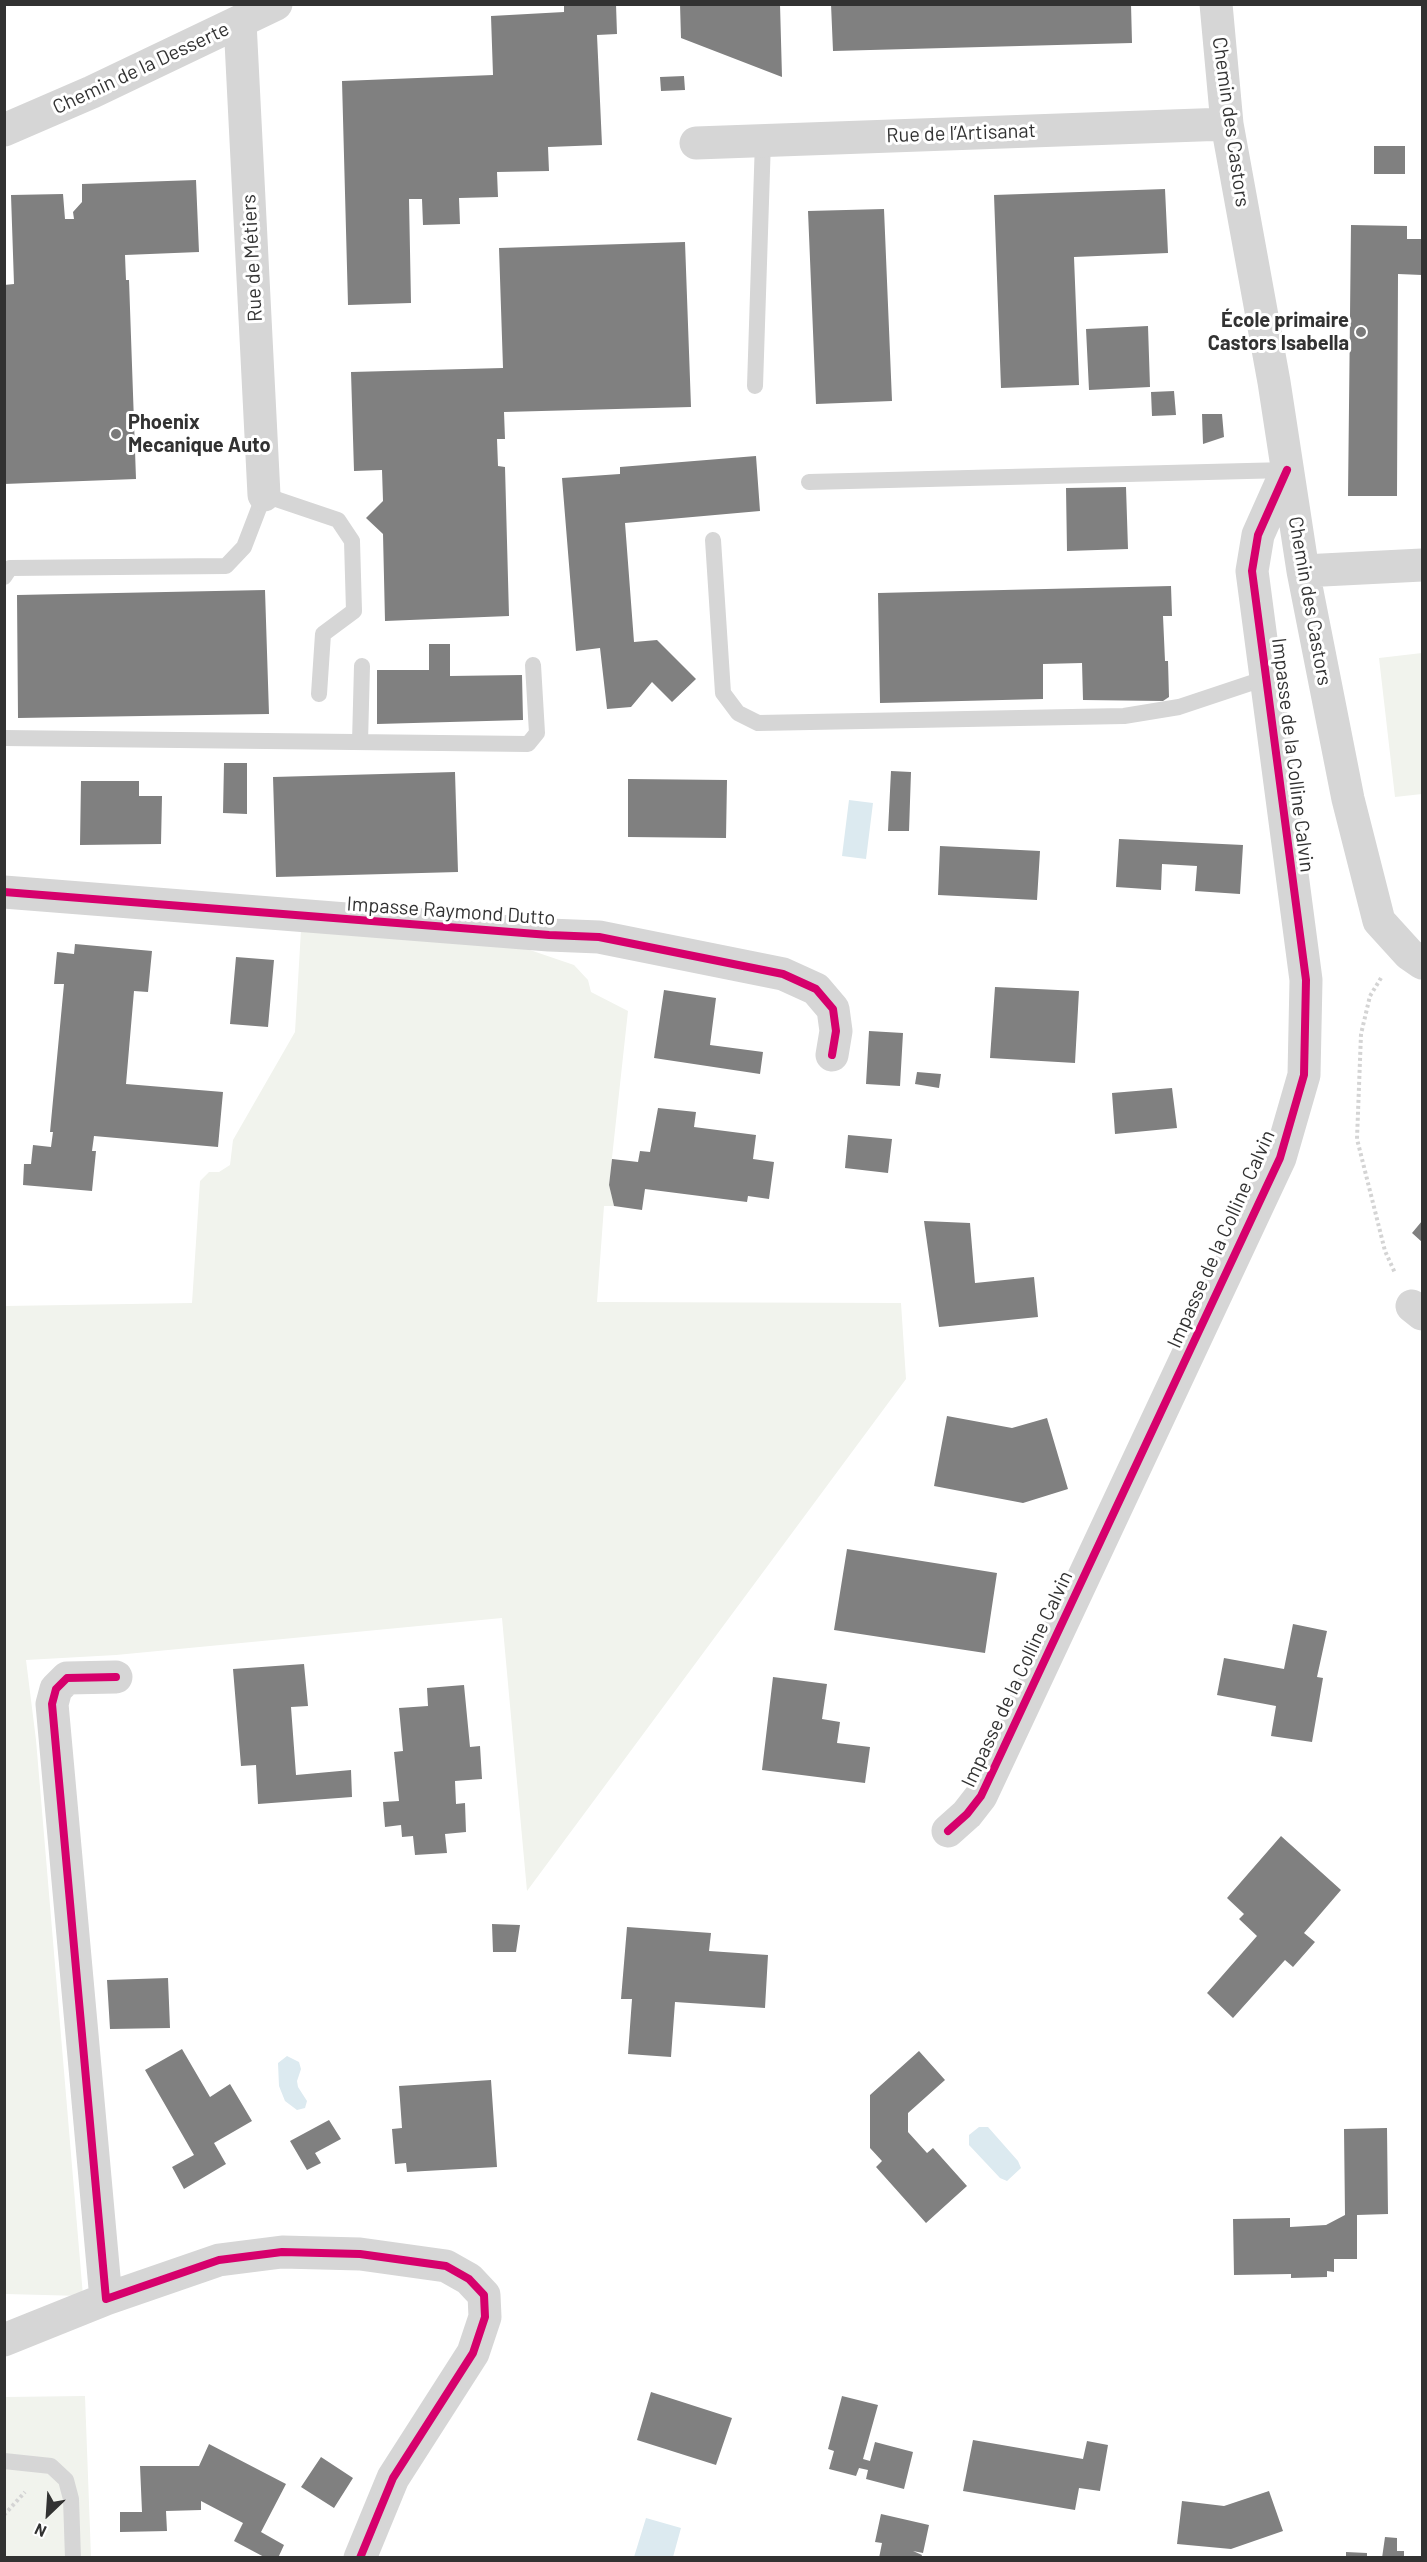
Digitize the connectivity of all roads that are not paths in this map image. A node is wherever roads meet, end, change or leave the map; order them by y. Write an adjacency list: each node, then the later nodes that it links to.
1 (276, 4): 3 (street, Chemin de la Desserte)
2 (1216, 4): 4 (street, Chemin des Castors)
3 (240, 22): 5 (street, Chemin de la Desserte); 11 (street, Rue de Métiers)
4 (1227, 124): 6 (street, Rue de l’Artisanat); 9 (street, Chemin des Castors)
5 (4, 130)
6 (763, 140): 7 (street, Rue de l’Artisanat); 8 (lane)
7 (696, 143)
8 (755, 386)
9 (1287, 470): 10 (lane); 14 (street, Chemin des Castors); 18 (street, Impasse de la Colline Calvin)
10 (809, 482)
11 (264, 495): 15 (lane); 19 (lane)
12 (713, 540): 18 (lane)
13 (1422, 565): 14 (street)
14 (1303, 571): 23 (street, Chemin des Castors)
15 (4, 577)
16 (533, 665): 21 (lane)
17 (362, 666): 21 (lane)
18 (1266, 678): 26 (street, Impasse de la Colline Calvin)
19 (319, 694)
20 (4, 738): 21 (lane)
21 (360, 742)
22 (4, 892): 24 (street, Impasse Raymond Dutto)
23 (1416, 959)
24 (832, 1055)
25 (116, 1677): 27 (street)
26 (948, 1831)
27 (106, 2299): 28 (street); 31 (street)
28 (4, 2340)
29 (4, 2461): 30 (lane)
30 (73, 2558)
31 (360, 2558)

